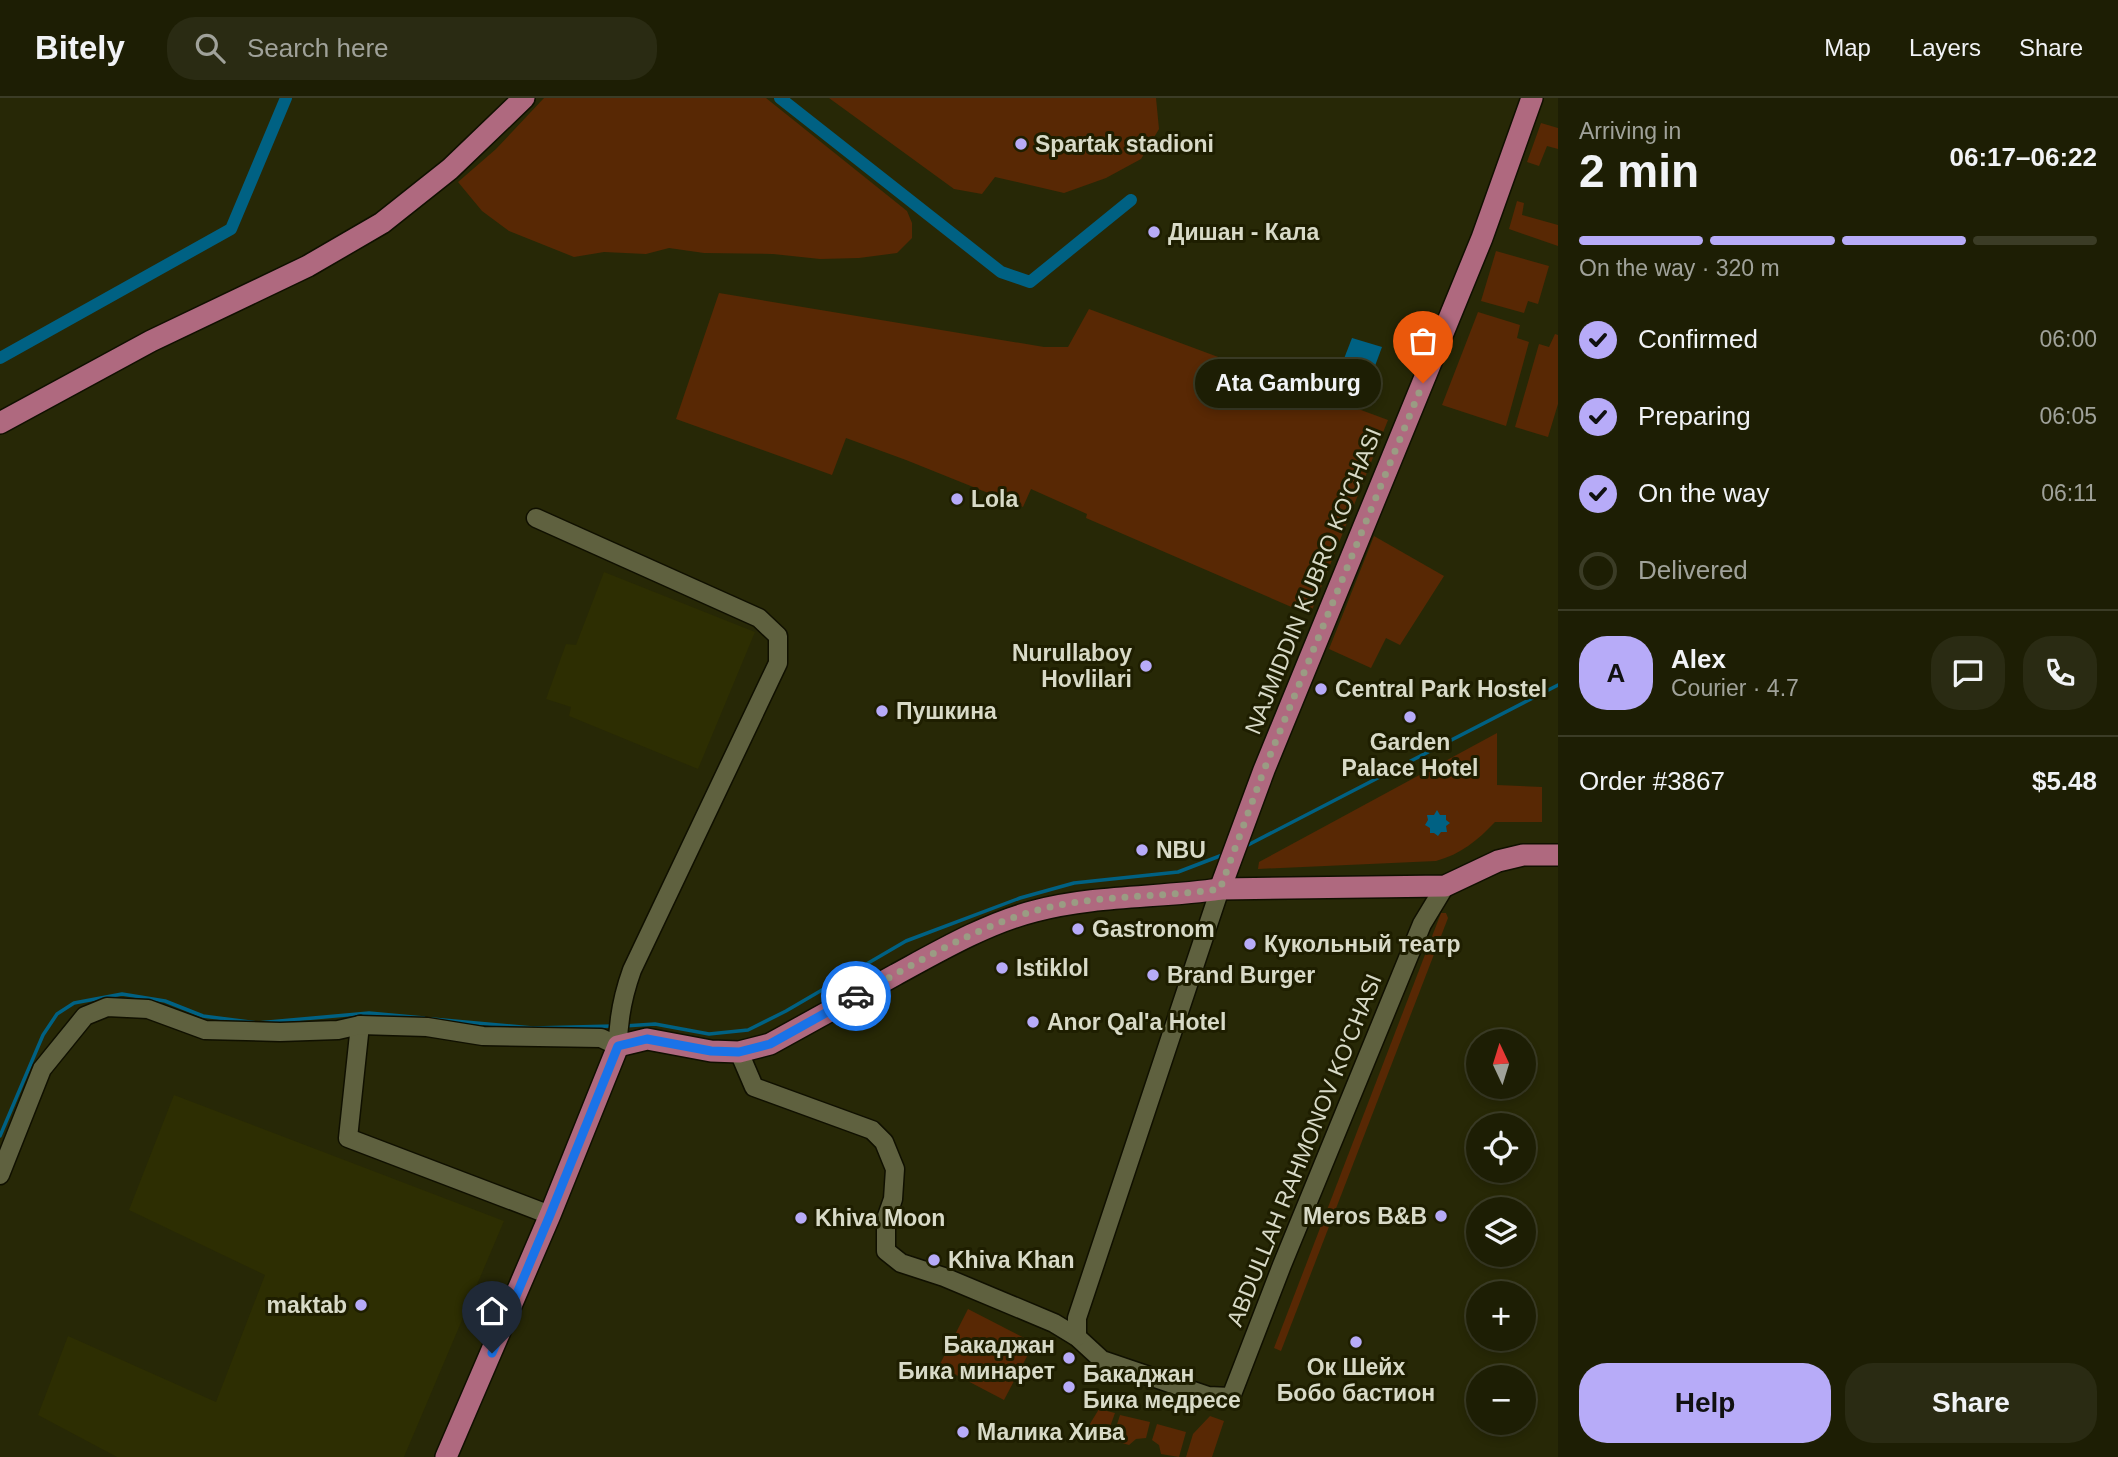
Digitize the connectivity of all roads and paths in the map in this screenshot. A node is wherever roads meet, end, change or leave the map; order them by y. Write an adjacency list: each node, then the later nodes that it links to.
1 (524, 98): 3 (main road)
2 (1532, 98): 7 (main road, NAJMIDDIN KUBRO KO'CHASI)
3 (0, 423)
4 (536, 518): 9 (street)
5 (1558, 855): 6 (main road)
6 (1445, 886): 7 (main road); 13 (street, ABDULLAH RAHMONOV KO'CHASI)
7 (1220, 889): 10 (main road); 13 (street)
8 (360, 1025): 9 (street); 11 (street); 12 (street)
9 (618, 1041): 10 (main road); 12 (main road)
10 (739, 1052): 13 (street)
11 (0, 1175)
12 (550, 1215): 14 (main road)
13 (1077, 1337)
14 (446, 1457)

